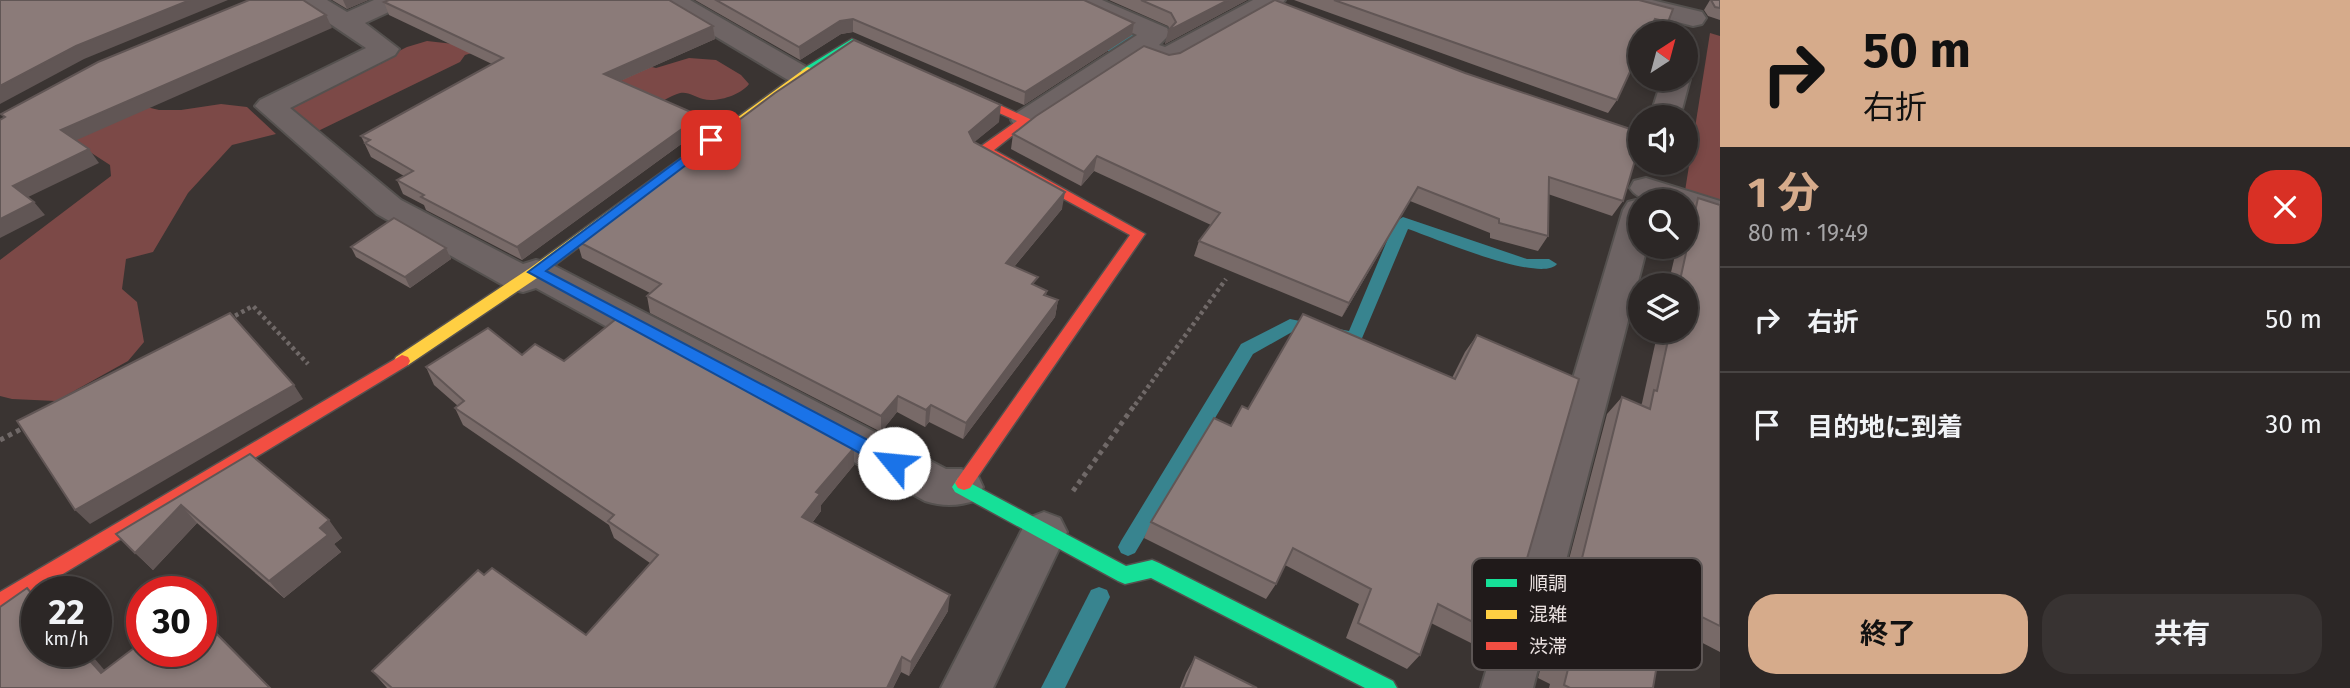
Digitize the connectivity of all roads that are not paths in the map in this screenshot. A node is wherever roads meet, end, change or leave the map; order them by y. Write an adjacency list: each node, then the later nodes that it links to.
1 (308, 0): 8 (street)
2 (396, 0): 8 (street)
3 (672, 0): 13 (street)
4 (1081, 0): 11 (street)
5 (1622, 0): 7 (street)
6 (1278, 5): 11 (street)
7 (1688, 21)
8 (346, 22): 19 (street)
9 (1698, 24): 10 (street)
10 (1720, 30)
11 (1138, 46): 15 (street)
12 (914, 70): 13 (street)
13 (798, 74): 19 (street)
14 (939, 81): 15 (street)
15 (1026, 120): 20 (street)
16 (1698, 206): 17 (street)
17 (1720, 212)
18 (1628, 251): 22 (street)
19 (529, 276): 20 (street); 23 (street)
20 (961, 487): 21 (street)
21 (1044, 532): 25 (street); 26 (street)
22 (1543, 558)
23 (0, 603)
24 (1512, 670): 27 (street)
25 (967, 688)
26 (1386, 688)
27 (1507, 688)

